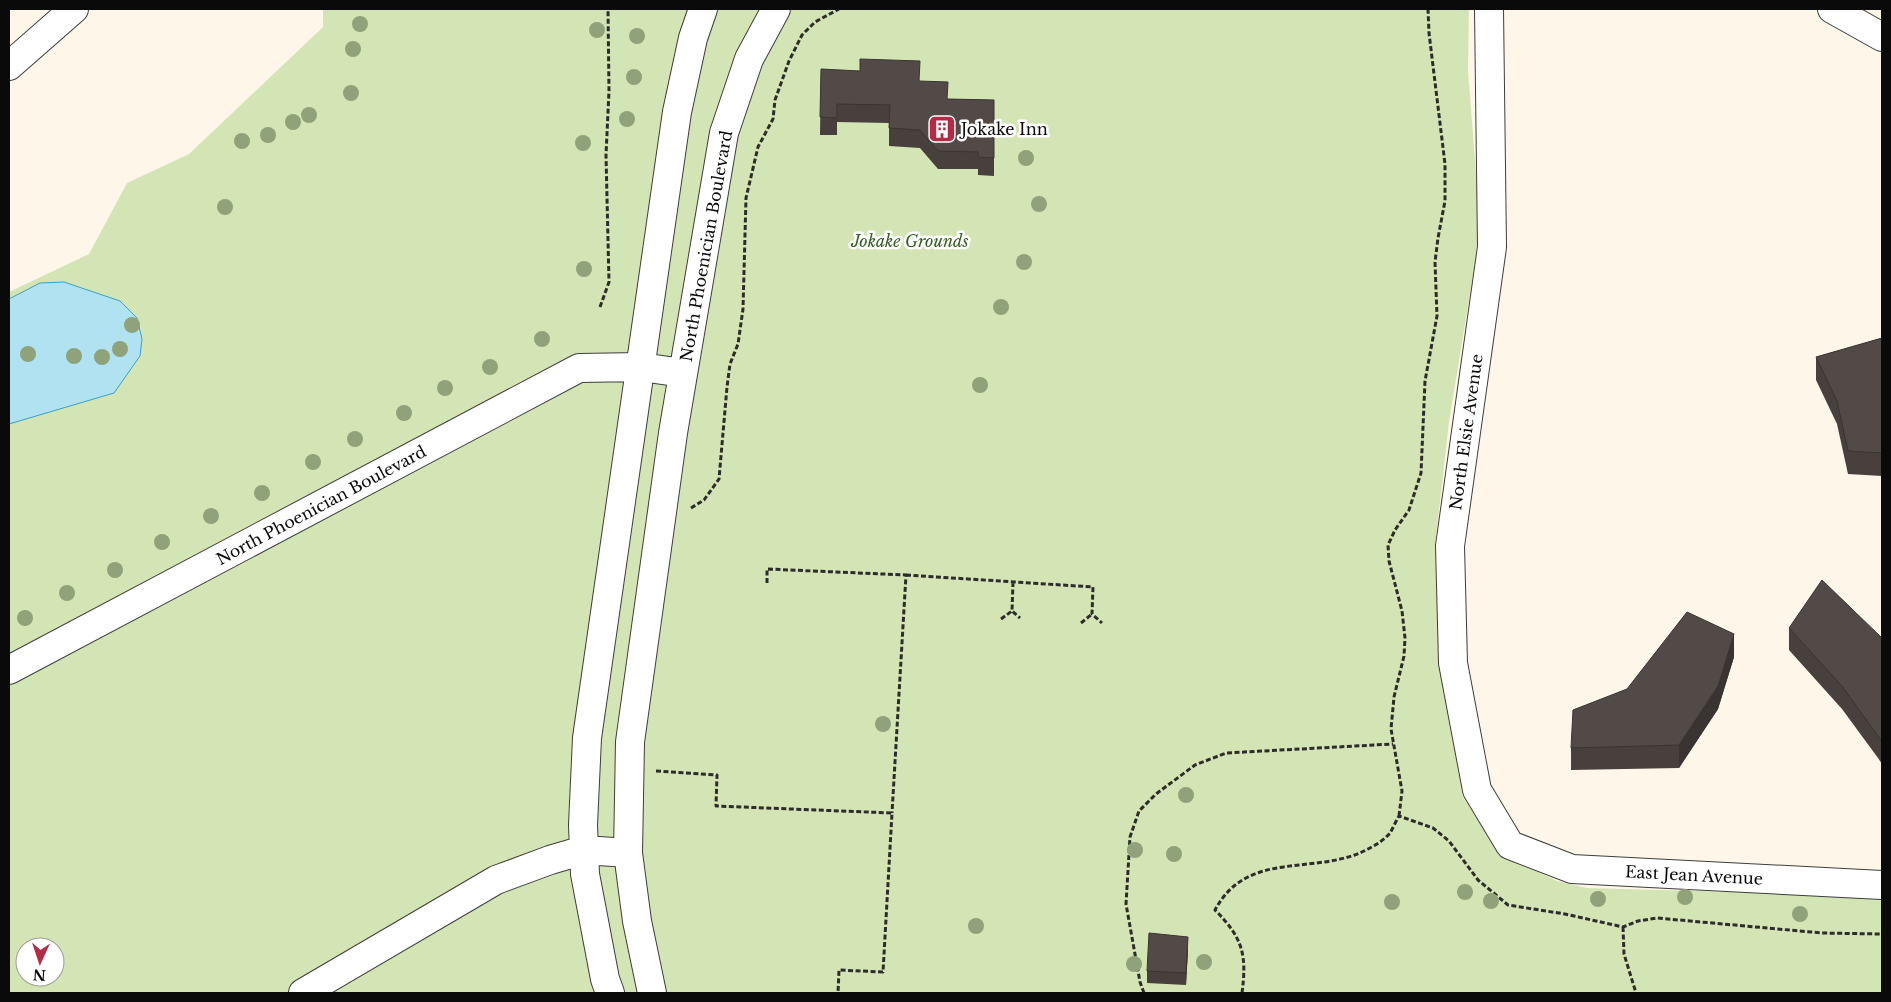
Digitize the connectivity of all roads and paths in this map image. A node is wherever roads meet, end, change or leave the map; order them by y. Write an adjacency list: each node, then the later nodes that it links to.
1 (74, 9): 10 (street)
2 (608, 9): 11 (path)
3 (703, 9): 12 (street)
4 (776, 9): 13 (street, North Phoenician Boulevard)
5 (839, 9): 14 (path)
6 (1428, 9): 25 (path)
7 (1488, 9): 29 (street, North Elsie Avenue)
8 (1832, 9): 9 (street)
9 (1882, 37)
10 (9, 66)
11 (600, 307)
12 (641, 367): 13 (street, North Phoenician Boulevard); 24 (street, North Phoenician Boulevard); 30 (street)
13 (683, 373): 31 (street, North Phoenician Boulevard)
14 (686, 508)
15 (906, 575): 16 (path); 17 (path); 27 (path)
16 (1013, 582): 18 (path); 19 (path)
17 (767, 583)
18 (1012, 611): 20 (path); 21 (path)
19 (1092, 614): 22 (path); 23 (path)
20 (1020, 618)
21 (1001, 619)
22 (1081, 623)
23 (1102, 623)
24 (9, 670)
25 (1393, 744): 28 (path); 39 (path)
26 (648, 771): 27 (path)
27 (892, 813): 38 (path)
28 (1399, 816): 33 (path); 40 (path)
29 (1510, 845): 32 (street, East Jean Avenue)
30 (584, 850): 31 (street); 35 (street); 36 (street)
31 (628, 852): 37 (street, North Phoenician Boulevard)
32 (1882, 885)
33 (1623, 926): 34 (path); 41 (path)
34 (1882, 934)
35 (303, 993)
36 (610, 993)
37 (652, 993)
38 (838, 993)
39 (1144, 993)
40 (1242, 993)
41 (1636, 993)

